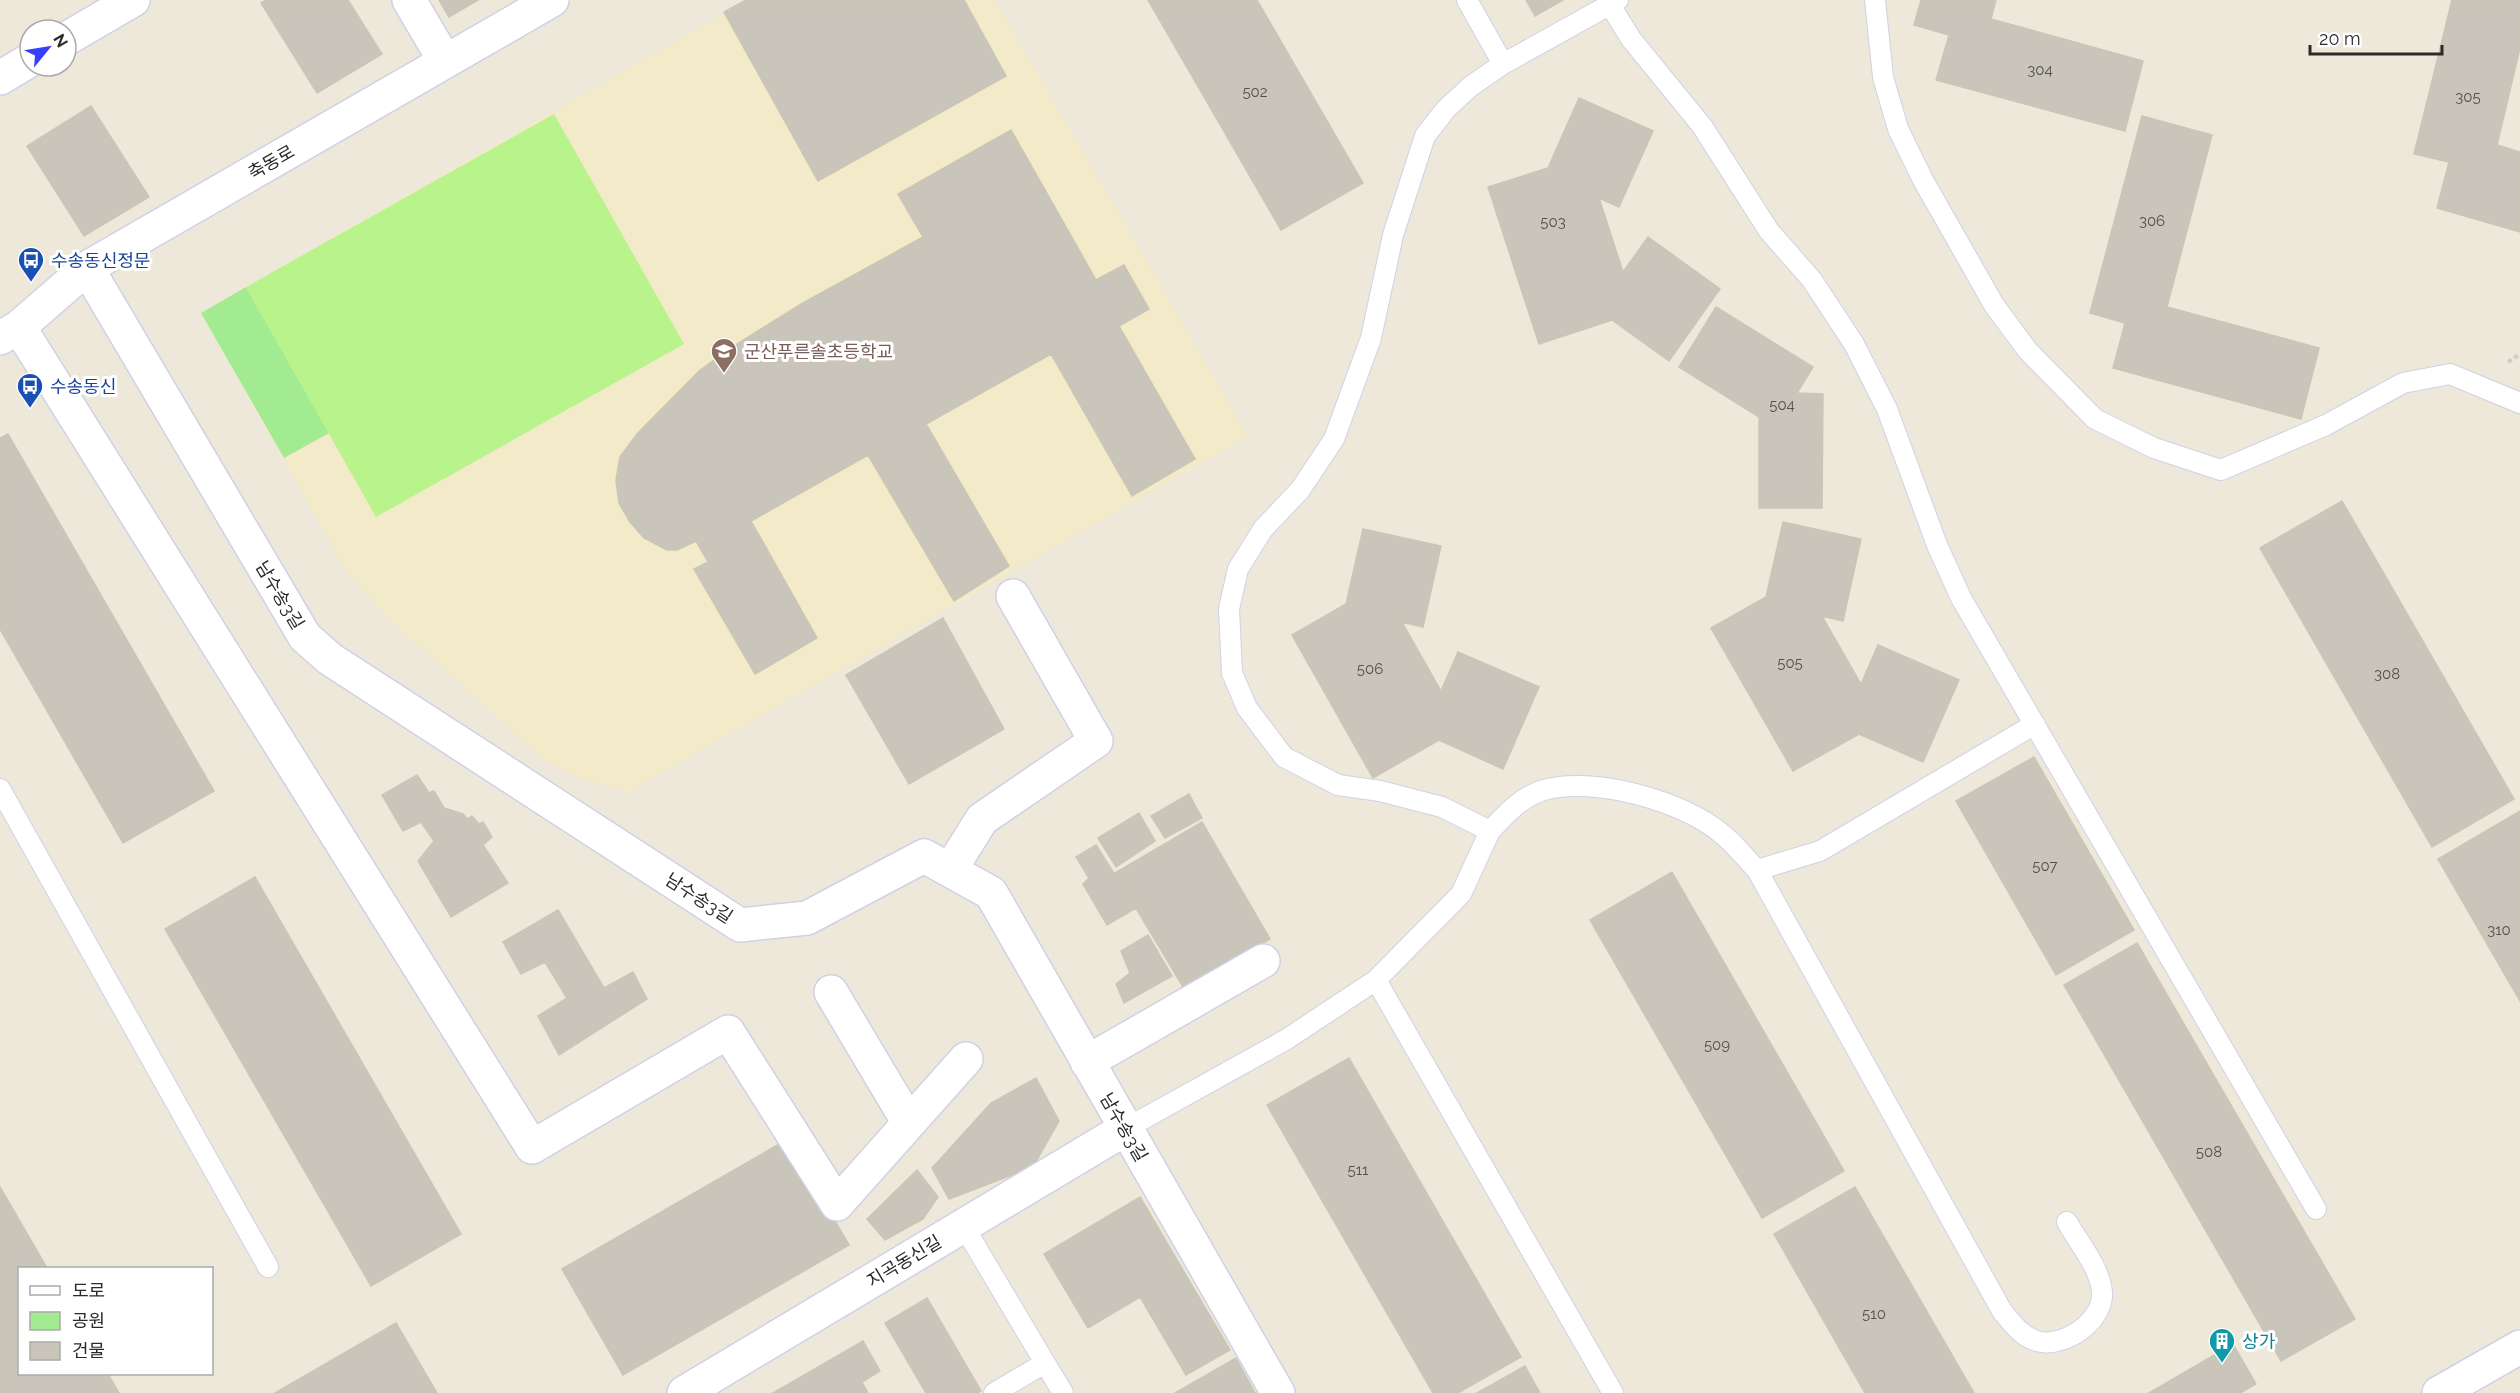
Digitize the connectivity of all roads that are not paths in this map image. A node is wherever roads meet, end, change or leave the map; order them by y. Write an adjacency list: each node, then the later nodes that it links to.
1 (133, 0): 7 (street)
2 (409, 0): 8 (street)
3 (552, 0): 8 (street, 축동로)
4 (1467, 0): 9 (lane)
5 (1875, 0): 14 (lane)
6 (1614, 2): 9 (lane); 16 (lane)
7 (78, 32)
8 (445, 61): 12 (street, 축동로)
9 (1503, 64): 18 (lane)
10 (18, 67): 11 (street)
11 (0, 78)
12 (87, 268): 13 (street, 축동로); 19 (street, 남수송3길)
13 (9, 333): 26 (street)
14 (2520, 403)
15 (1013, 596): 19 (street)
16 (2035, 724): 20 (lane); 28 (lane)
17 (0, 789): 31 (lane)
18 (1490, 831): 20 (lane); 22 (lane)
19 (950, 870): 25 (street, 남수송3길)
20 (1757, 870): 29 (lane)
21 (1263, 961): 25 (street)
22 (1376, 980): 27 (lane); 38 (lane)
23 (831, 992): 26 (street)
24 (966, 1059): 26 (street)
25 (1087, 1062): 27 (street, 남수송3길)
26 (909, 1123)
27 (1125, 1129): 30 (street, 지곡동신길); 37 (street, 남수송3길)
28 (2316, 1209)
29 (2067, 1222)
30 (963, 1225): 33 (lane); 34 (street, 지곡동신길)
31 (268, 1267)
32 (2520, 1347): 39 (street)
33 (1045, 1363): 35 (lane); 36 (lane)
34 (684, 1393)
35 (994, 1393)
36 (1063, 1393)
37 (1278, 1393)
38 (1613, 1393)
39 (2439, 1393)

